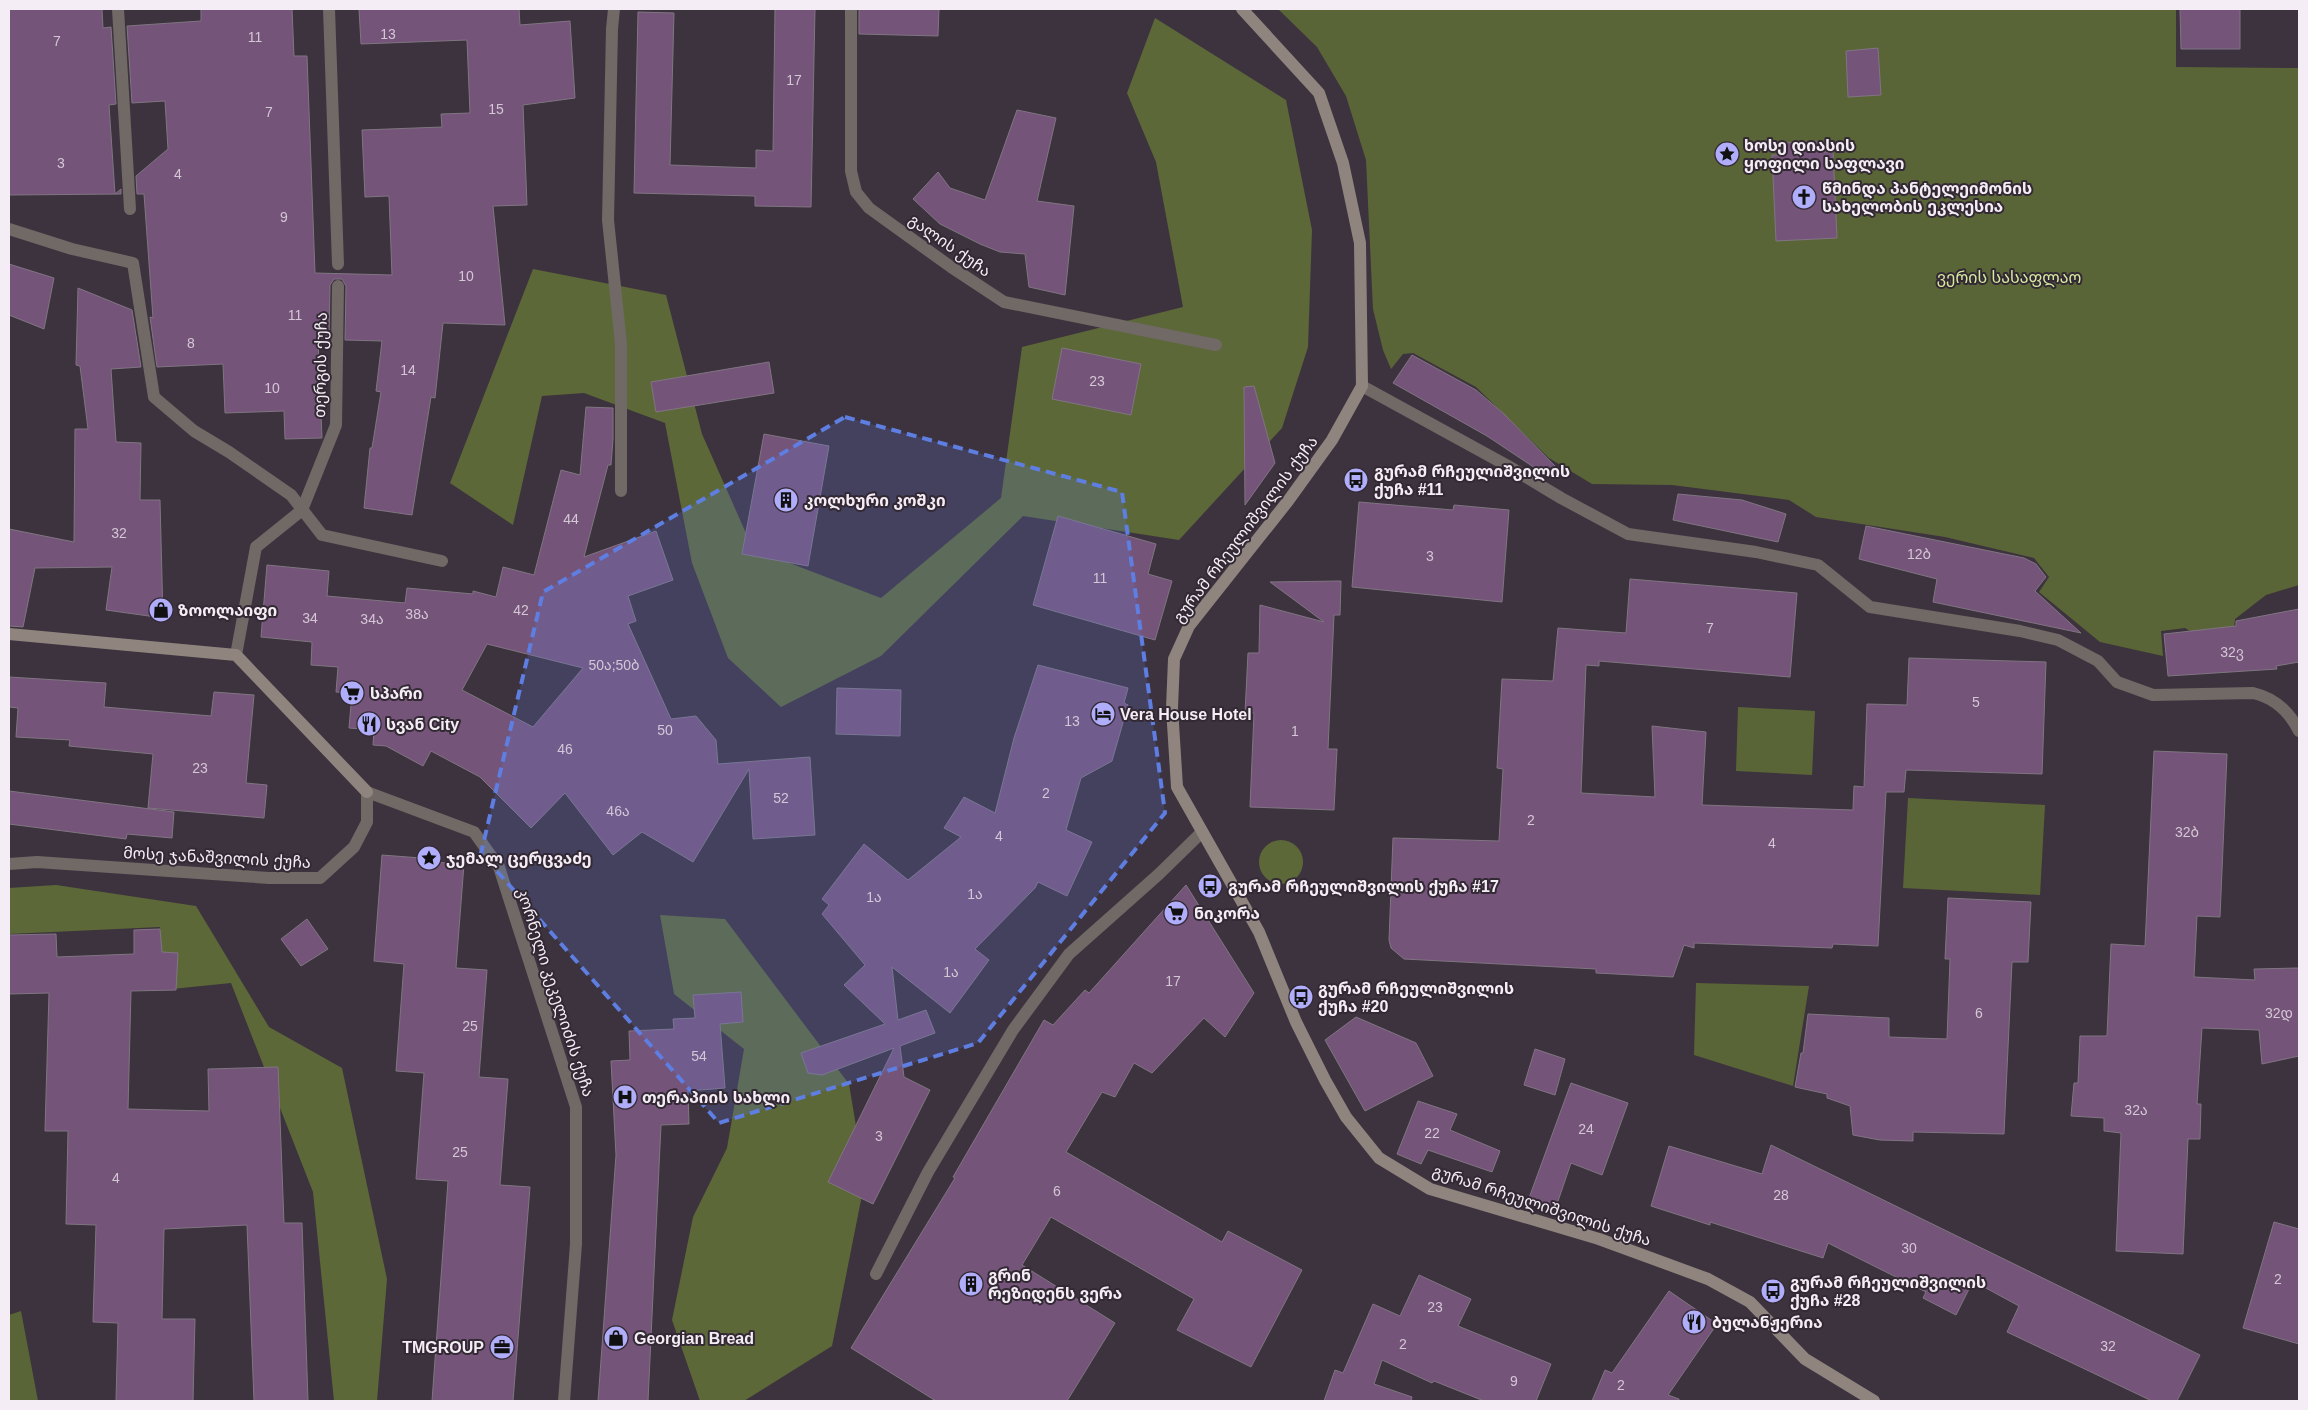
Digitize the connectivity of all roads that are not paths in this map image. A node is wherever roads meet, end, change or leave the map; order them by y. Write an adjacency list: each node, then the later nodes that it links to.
1 (118, 9): 6 (street)
2 (329, 9): 8 (street)
3 (614, 9): 12 (street)
4 (851, 9): 10 (street, გალის ქუჩა)
5 (1242, 9): 11 (street, გურამ რჩეულიშვილის ქუჩა)
6 (130, 209)
7 (9, 229): 13 (street)
8 (338, 264)
9 (338, 286): 13 (street, თერგის ქუჩა)
10 (1216, 345)
11 (1362, 386): 17 (street); 19 (street, გურამ რჩეულიშვილის ქუჩა)
12 (621, 490)
13 (302, 510): 14 (street); 16 (street, თერგის ქუჩა)
14 (442, 561)
15 (9, 634): 16 (street)
16 (236, 655): 18 (street, კორნელი კეკელიძის ქუჩა)
17 (2299, 731)
18 (367, 792): 20 (street, მოსე ჯანაშვილის ქუჩა); 22 (street, კორნელი კეკელიძის ქუჩა)
19 (1202, 832): 21 (street); 23 (street, გურამ რჩეულიშვილის ქუჩა)
20 (9, 864)
21 (876, 1274)
22 (564, 1401)
23 (1874, 1401)

